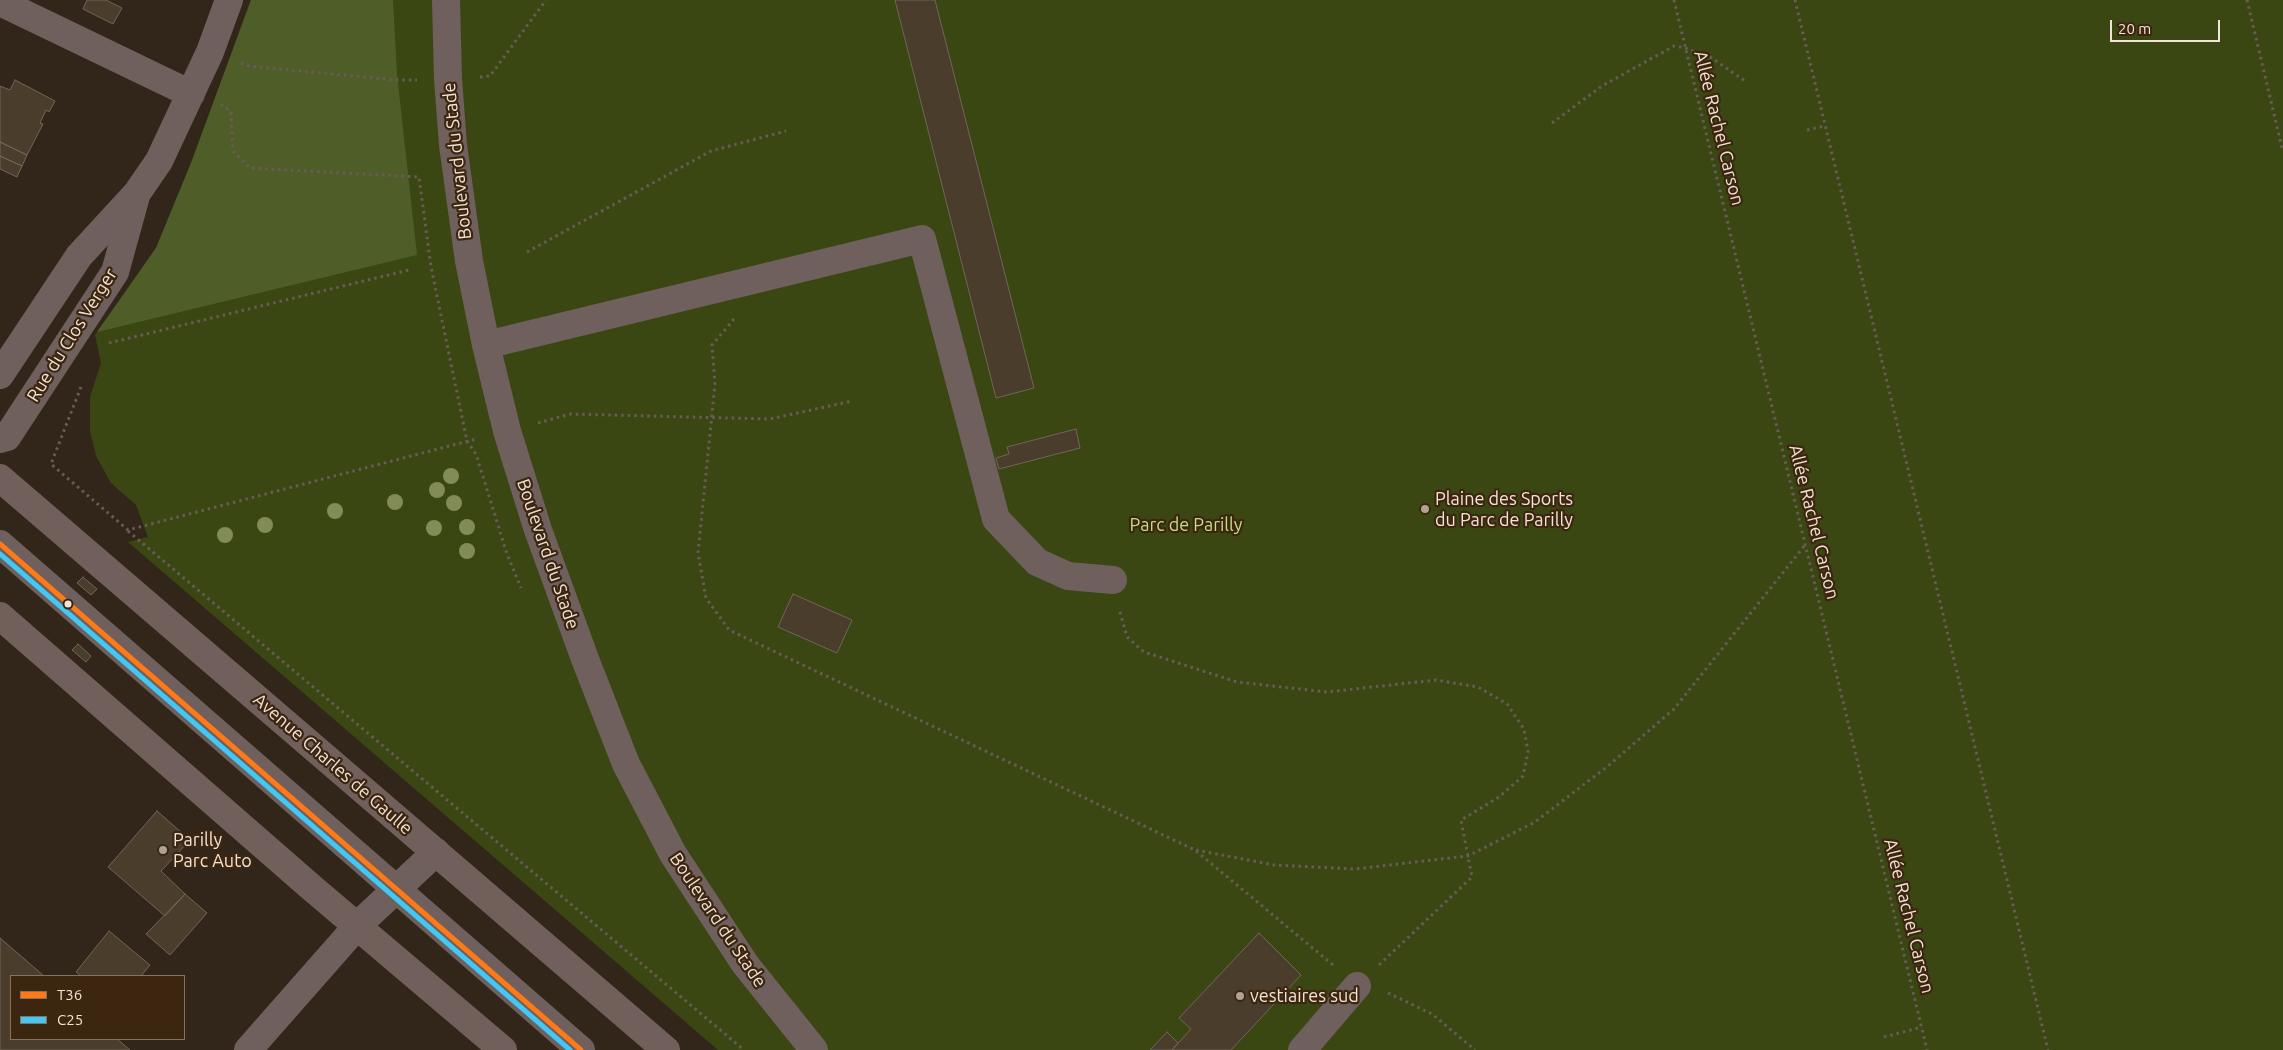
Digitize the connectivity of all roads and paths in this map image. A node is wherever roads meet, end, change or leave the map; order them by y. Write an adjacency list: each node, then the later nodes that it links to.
1 (229, 0): 9 (street, Rue du Clos Verger)
2 (446, 0): 10 (street, Boulevard du Stade)
3 (546, 0): 10 (path)
4 (1674, 0): 8 (path, Allée Rachel Carson)
5 (1795, 0): 14 (path)
6 (2247, 0): 17 (path)
7 (0, 2): 12 (street)
8 (1685, 48): 11 (path); 13 (path); 34 (path, Allée Rachel Carson)
9 (210, 52): 10 (path); 12 (street, Rue du Clos Verger)
10 (448, 79): 24 (street, Boulevard du Stade)
11 (1745, 81)
12 (191, 94): 18 (street, Rue du Clos Verger); 20 (path)
13 (1552, 123)
14 (1825, 126): 15 (path); 54 (path)
15 (1807, 130)
16 (786, 131): 19 (path)
17 (2283, 152)
18 (138, 192): 25 (street, Rue du Clos Verger); 30 (street, Rue du Clos Verger)
19 (527, 252)
20 (431, 267)
21 (409, 270): 23 (path)
22 (739, 314): 28 (path)
23 (107, 344)
24 (486, 345): 29 (street, Boulevard du Stade); 35 (street)
25 (0, 375)
26 (83, 382): 32 (path)
27 (852, 401): 28 (path)
28 (711, 418): 29 (path); 37 (path)
29 (507, 431): 32 (path); 50 (street, Boulevard du Stade)
30 (0, 439)
31 (0, 478): 38 (main road, Avenue Charles de Gaulle)
32 (128, 530): 49 (path)
33 (0, 544): 40 (street)
34 (1805, 544): 39 (path); 43 (path, Allée Rachel Carson)
35 (1113, 580): 39 (path)
36 (0, 616): 41 (main road)
37 (1195, 850): 39 (path); 42 (path)
38 (436, 852): 40 (street); 48 (main road, Avenue Charles de Gaulle)
39 (1468, 856): 42 (path)
40 (397, 889): 41 (street); 47 (street)
41 (358, 925): 45 (street); 46 (main road)
42 (1357, 986): 51 (street); 52 (path)
43 (1922, 1027): 44 (path); 53 (path, Allée Rachel Carson)
44 (1884, 1037)
45 (248, 1050)
46 (502, 1050)
47 (581, 1050)
48 (666, 1050)
49 (744, 1050)
50 (814, 1050)
51 (1302, 1050)
52 (1475, 1050)
53 (1927, 1050)
54 (2048, 1050)

